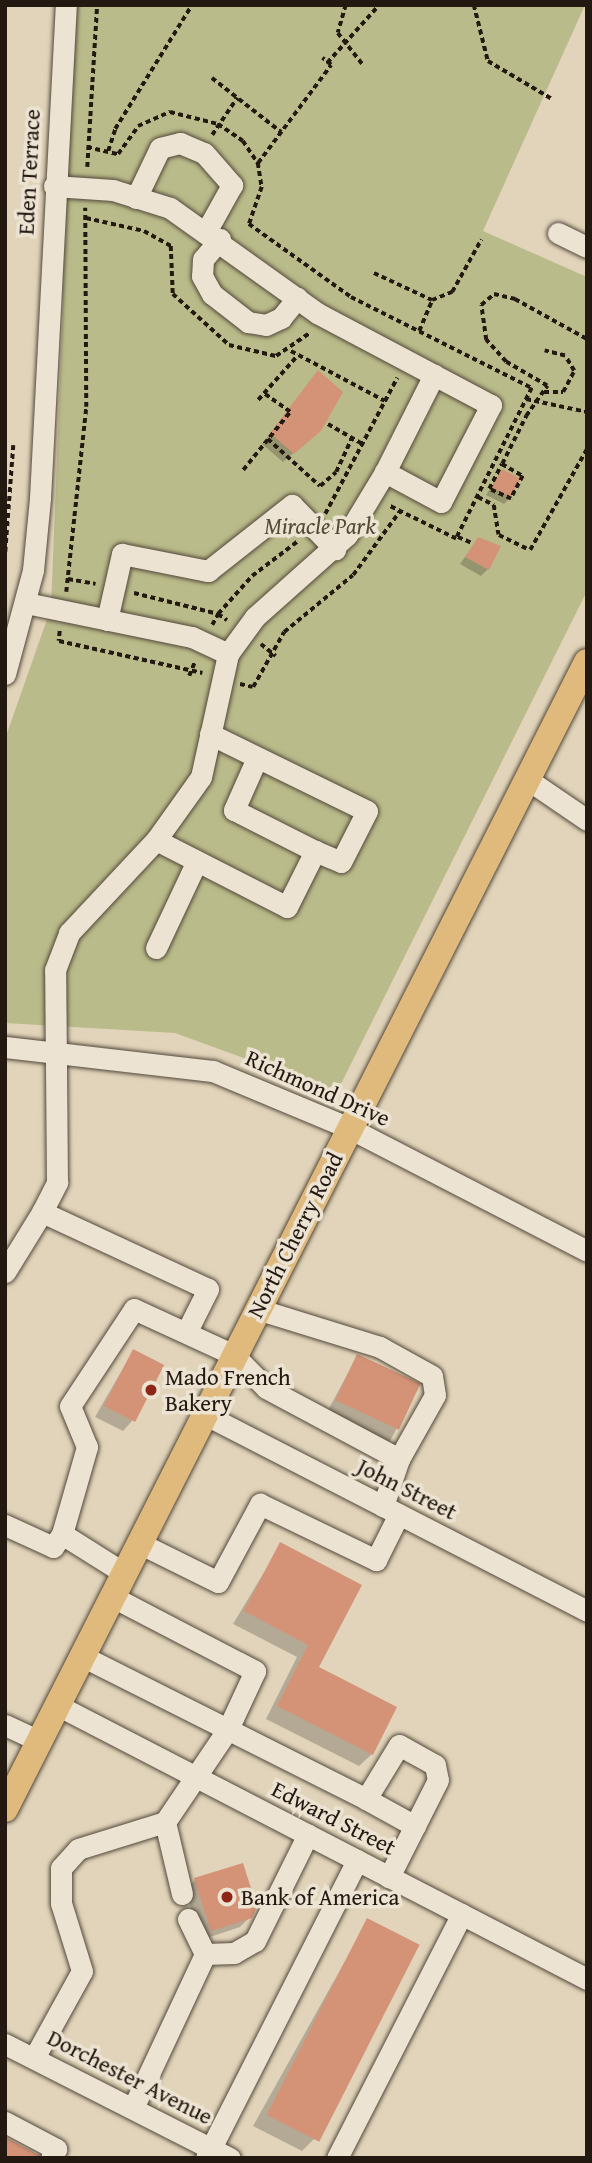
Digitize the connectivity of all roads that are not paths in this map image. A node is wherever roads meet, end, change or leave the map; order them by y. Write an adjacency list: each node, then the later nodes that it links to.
1 (66, 5): 2 (street, Eden Terrace)
2 (54, 186): 3 (street); 11 (street, Eden Terrace)
3 (136, 198): 5 (street); 5 (street)
4 (558, 233): 6 (street)
5 (214, 234): 7 (street); 7 (street)
6 (587, 247)
7 (297, 298): 8 (street)
8 (434, 375): 9 (street); 9 (street)
9 (384, 472): 10 (street)
10 (335, 549): 12 (street); 13 (street)
11 (26, 603): 12 (street); 15 (street, Eden Terrace)
12 (107, 620): 13 (street)
13 (228, 654): 16 (street)
14 (587, 662): 18 (main road, North Cherry Road)
15 (5, 674)
16 (210, 734): 17 (street); 20 (street)
17 (257, 758): 21 (street); 21 (street)
18 (527, 779): 19 (street); 26 (main road, North Cherry Road)
19 (587, 820)
20 (156, 840): 22 (street); 25 (street)
21 (316, 851): 22 (street)
22 (197, 861): 23 (street)
23 (156, 948)
24 (5, 1047): 25 (street, Richmond Drive)
25 (53, 1049): 26 (street, Richmond Drive); 27 (street)
26 (349, 1128): 28 (street, Richmond Drive); 30 (main road, North Cherry Road)
27 (42, 1212): 29 (street); 31 (street)
28 (587, 1251)
29 (5, 1272)
30 (257, 1309): 32 (main road, North Cherry Road); 34 (street)
31 (187, 1331): 32 (street); 37 (street)
32 (234, 1355): 33 (main road, North Cherry Road); 34 (street)
33 (204, 1414): 35 (street, John Street); 38 (main road, North Cherry Road)
34 (399, 1459): 35 (street)
35 (391, 1510): 38 (street); 41 (street, John Street)
36 (5, 1525): 37 (street)
37 (62, 1534): 39 (street)
38 (139, 1543): 39 (main road, North Cherry Road)
39 (124, 1573): 40 (main road, North Cherry Road)
40 (113, 1597): 42 (main road, North Cherry Road); 45 (street)
41 (587, 1611)
42 (82, 1656): 43 (main road, North Cherry Road); 45 (street)
43 (57, 1704): 46 (main road, North Cherry Road); 47 (street, Edward Street)
44 (5, 1724): 46 (street)
45 (228, 1729): 47 (street); 48 (street)
46 (39, 1741): 49 (main road, North Cherry Road)
47 (198, 1778): 50 (street); 52 (street, Edward Street)
48 (366, 1799): 51 (street); 51 (street)
49 (5, 1809)
50 (165, 1822): 55 (street); 61 (street)
51 (415, 1826): 54 (street)
52 (308, 1834): 53 (street, Edward Street); 58 (street)
53 (357, 1860): 54 (street, Edward Street); 64 (street)
54 (390, 1877): 56 (street, Edward Street)
55 (182, 1894)
56 (462, 1914): 59 (street, Edward Street); 66 (street)
57 (188, 1919): 58 (street)
58 (205, 1954): 62 (street)
59 (587, 1979)
60 (5, 2044): 61 (street, Dorchester Avenue)
61 (34, 2058): 62 (street, Dorchester Avenue)
62 (133, 2108): 64 (street, Dorchester Avenue)
63 (5, 2122): 65 (street)
64 (216, 2155)
65 (51, 2158)
66 (337, 2158)

